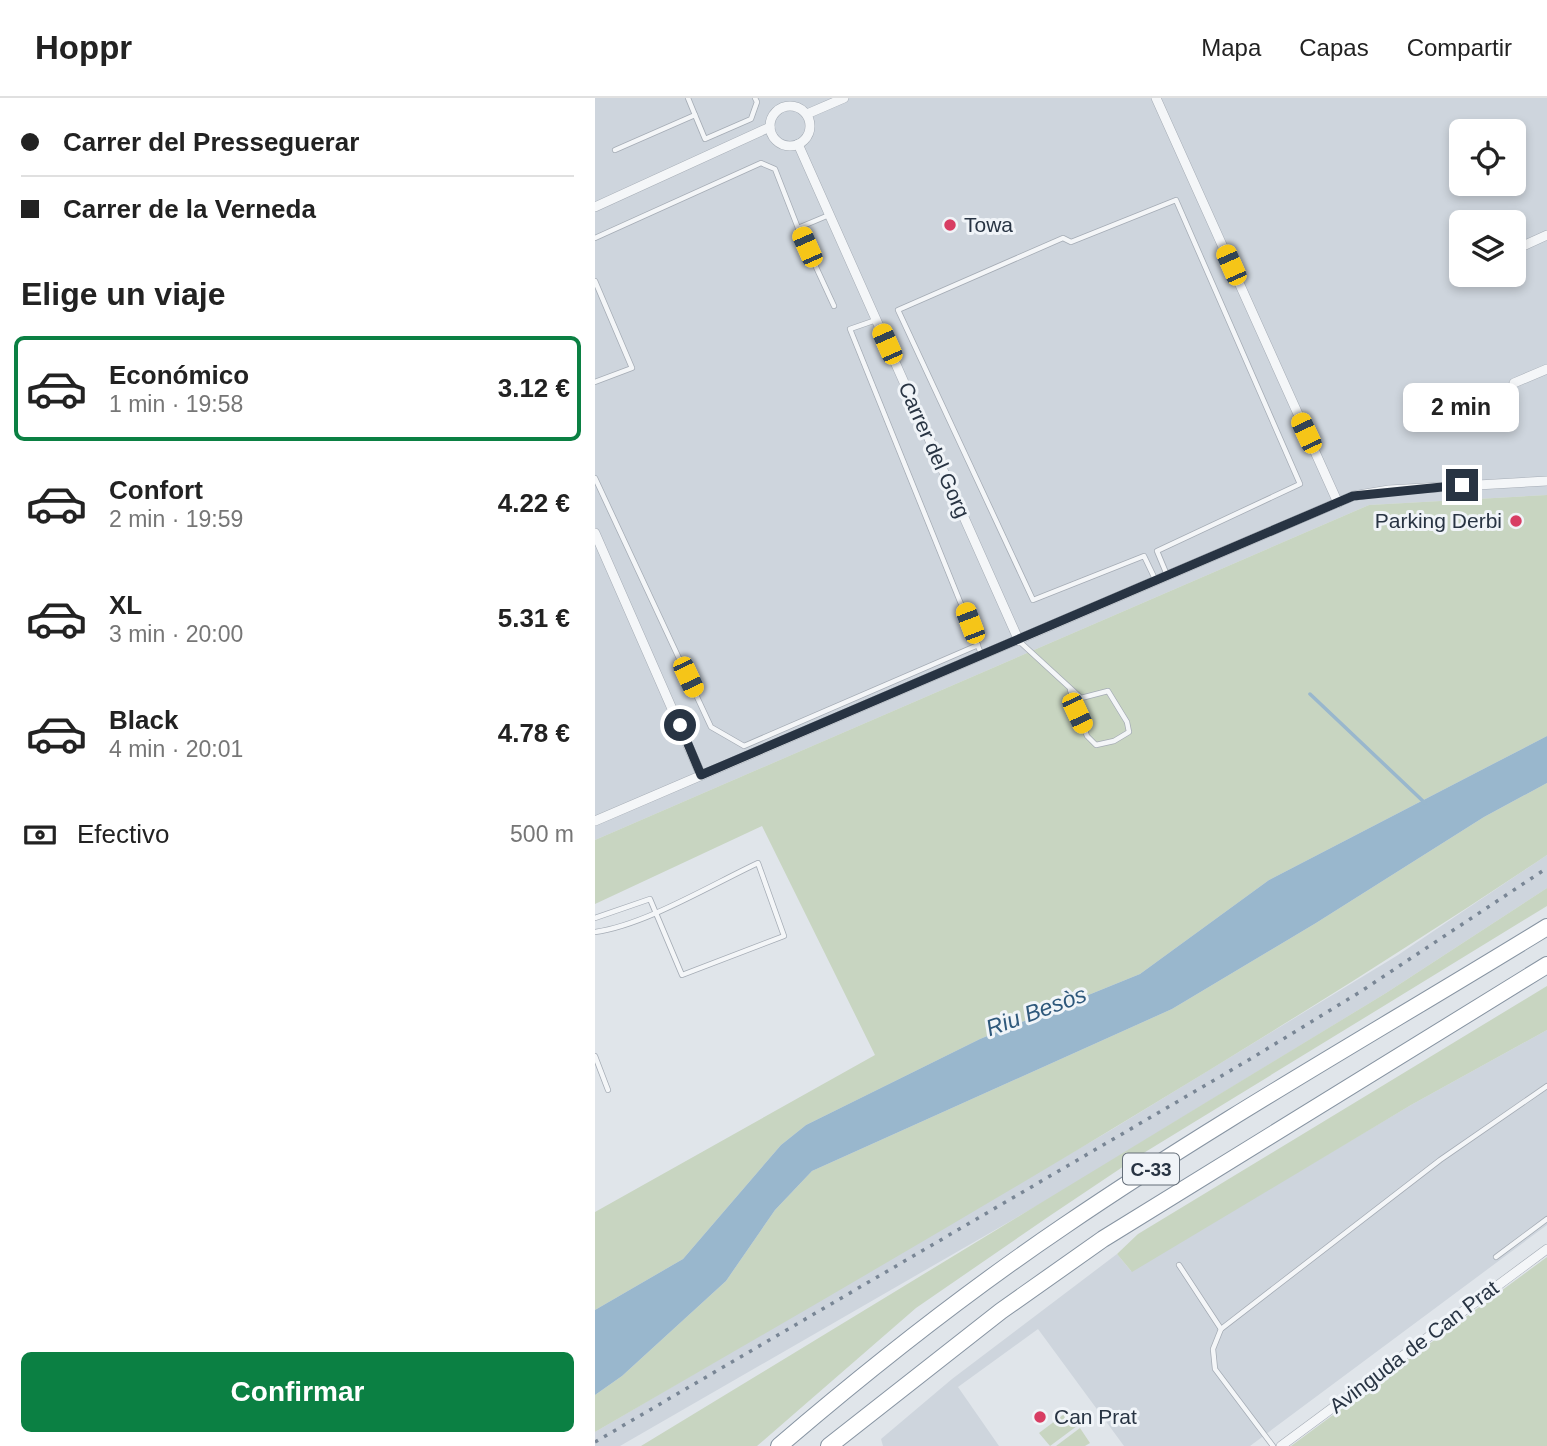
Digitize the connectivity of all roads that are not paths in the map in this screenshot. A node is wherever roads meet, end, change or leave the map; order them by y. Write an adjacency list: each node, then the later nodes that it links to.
1 (688, 98): 7 (lane)
2 (755, 98): 7 (lane)
3 (844, 98): 6 (street)
4 (1156, 98): 26 (street)
5 (783, 102): 6 (street); 8 (street)
6 (807, 114): 9 (street)
7 (695, 115): 10 (lane)
8 (770, 127): 9 (street); 11 (street)
9 (798, 144): 12 (street, Carrer del Gorg)
10 (615, 150)
11 (595, 207)
12 (830, 215): 13 (lane); 19 (street, Carrer del Gorg)
13 (798, 228): 15 (lane); 18 (lane)
14 (1547, 235): 16 (street)
15 (595, 239)
16 (1526, 245)
17 (595, 281): 21 (lane)
18 (834, 306)
19 (876, 320): 30 (street, Carrer del Gorg); 31 (lane)
20 (1547, 369): 22 (street)
21 (595, 383)
22 (1514, 383): 23 (lane)
23 (1476, 403)
24 (595, 478): 31 (lane)
25 (1545, 479): 26 (street)
26 (1338, 503): 28 (street)
27 (595, 533): 34 (street)
28 (1167, 575): 29 (street); 29 (lane)
29 (1156, 580): 30 (street)
30 (1019, 641): 32 (street); 33 (lane)
31 (978, 645): 32 (lane)
32 (982, 656): 34 (street)
33 (1070, 690): 33 (lane)
34 (701, 775): 35 (street)
35 (595, 821)
36 (655, 911): 36 (lane); 37 (lane); 39 (lane)
37 (595, 918)
38 (1547, 926): 49 (highway, C-33)
39 (595, 932)
40 (1547, 965): 50 (highway, C-33)
41 (595, 1056): 43 (lane)
42 (1547, 1086): 48 (lane)
43 (608, 1090)
44 (1547, 1219): 46 (lane)
45 (1547, 1249): 52 (street, Avinguda de Can Prat)
46 (1496, 1257)
47 (1179, 1265): 48 (lane)
48 (1221, 1329): 51 (lane)
49 (779, 1446)
50 (829, 1446)
51 (1273, 1446)
52 (1281, 1446)

